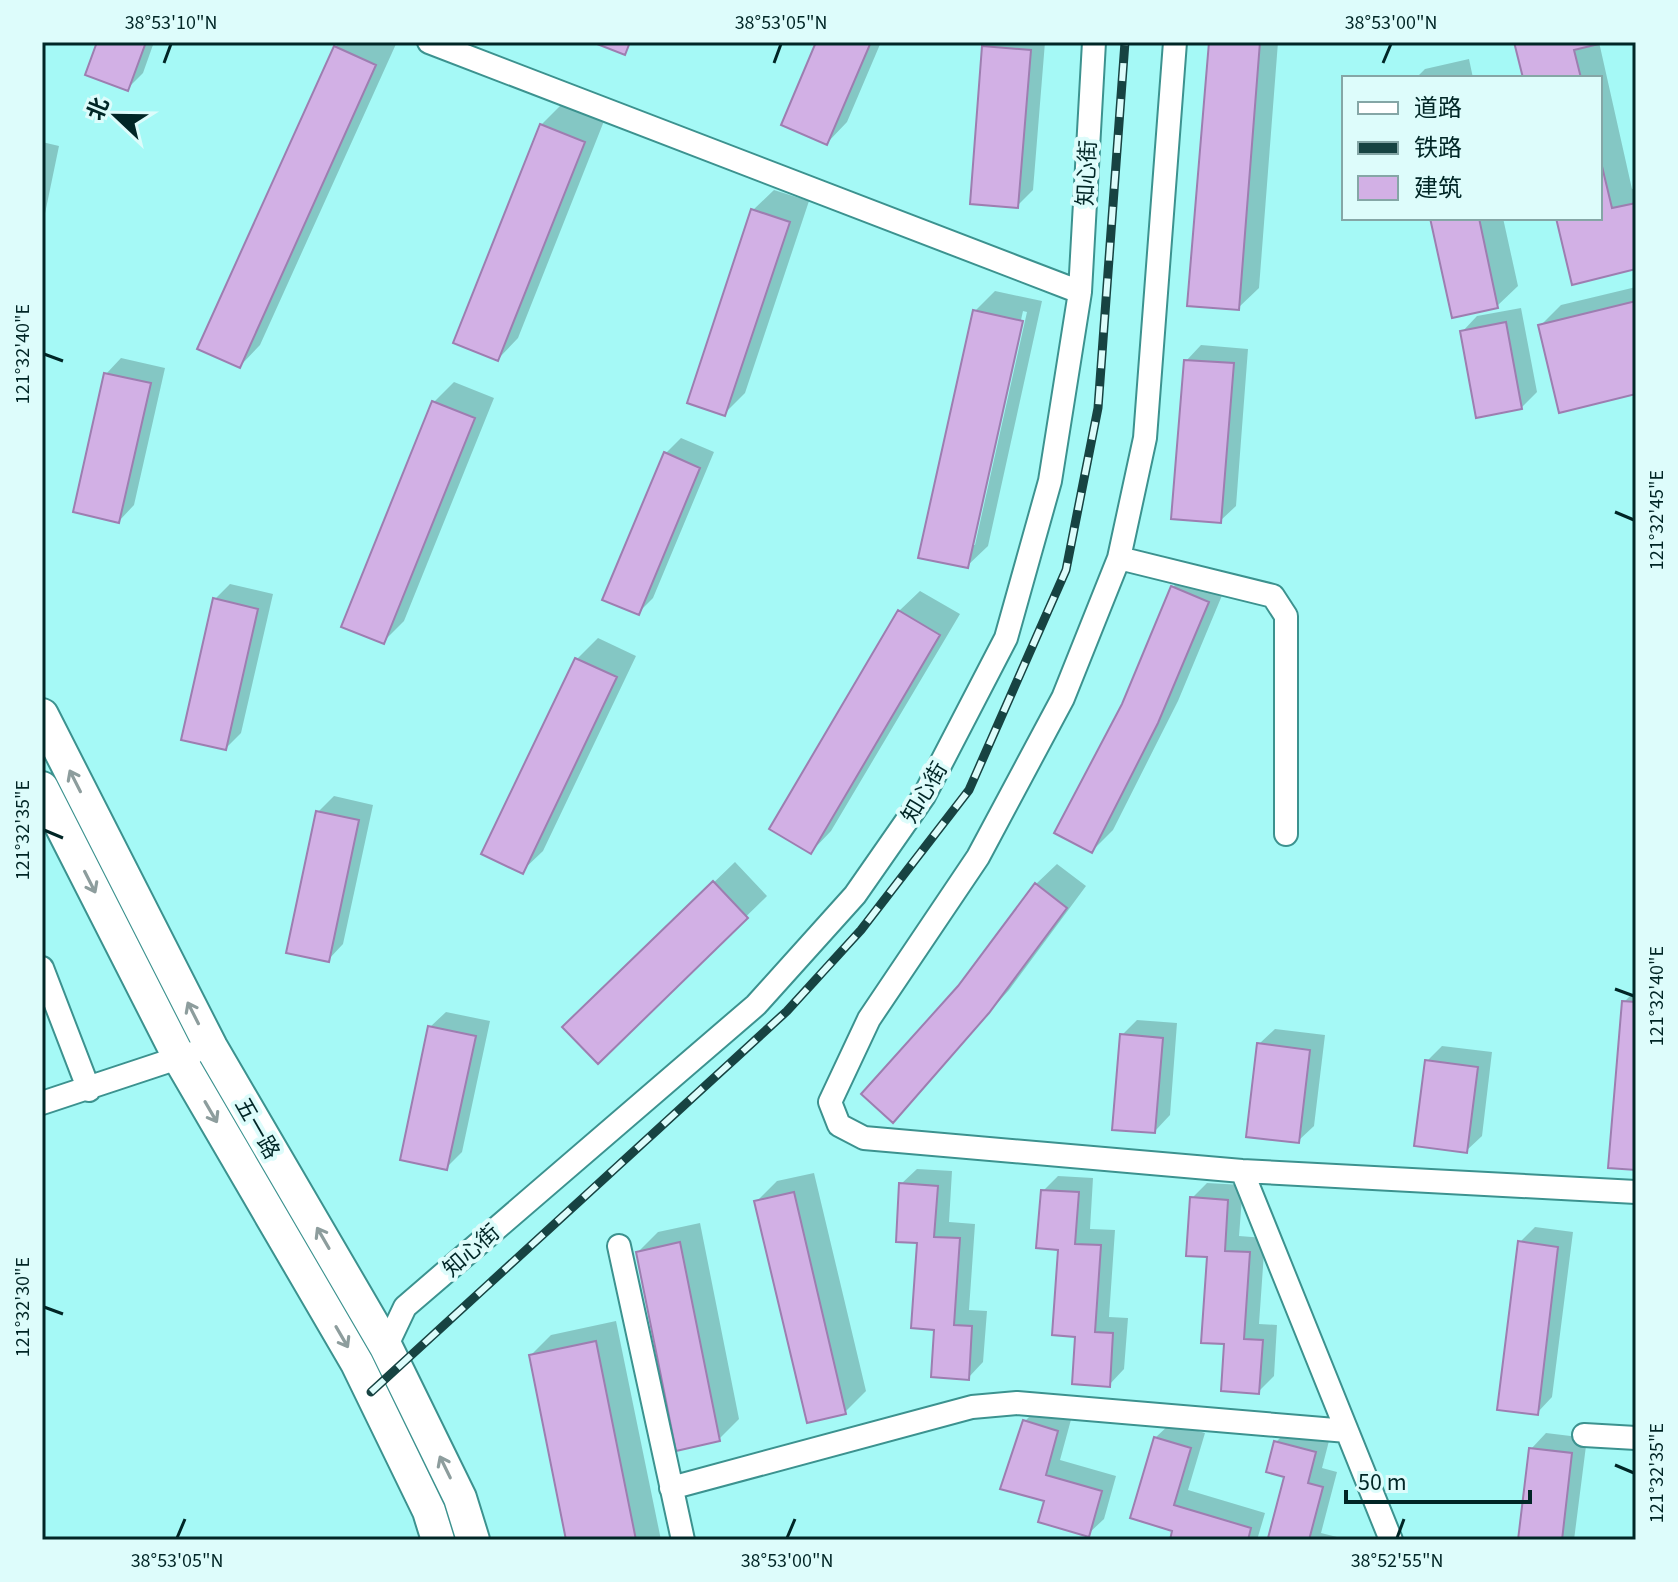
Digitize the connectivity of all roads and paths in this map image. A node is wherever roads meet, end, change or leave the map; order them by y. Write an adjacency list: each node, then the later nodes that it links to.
1 (429, 42): 4 (street)
2 (1094, 42): 4 (street, 知心街)
3 (1175, 42): 5 (street)
4 (1080, 292): 17 (street, 知心街)
5 (1119, 558): 8 (street); 14 (street)
6 (44, 724): 10 (main road, 五一路, one-way to 6)
7 (42, 788): 11 (main road, 五一路, one-way to 11)
8 (1286, 834)
9 (42, 968): 12 (street)
10 (211, 1047): 11 (street); 17 (main road, 五一路, one-way to 10)
11 (180, 1058): 12 (street); 22 (main road, 五一路, one-way to 22)
12 (89, 1090): 13 (street)
13 (42, 1103)
14 (1242, 1171): 15 (street); 18 (street)
15 (1636, 1192)
16 (619, 1246): 21 (street)
17 (386, 1347): 23 (main road, 五一路, one-way to 17)
18 (1347, 1431): 21 (street); 25 (street)
19 (1584, 1435): 20 (street)
20 (1636, 1438)
21 (671, 1488): 24 (street)
22 (438, 1540)
23 (473, 1540)
24 (683, 1540)
25 (1391, 1540)

